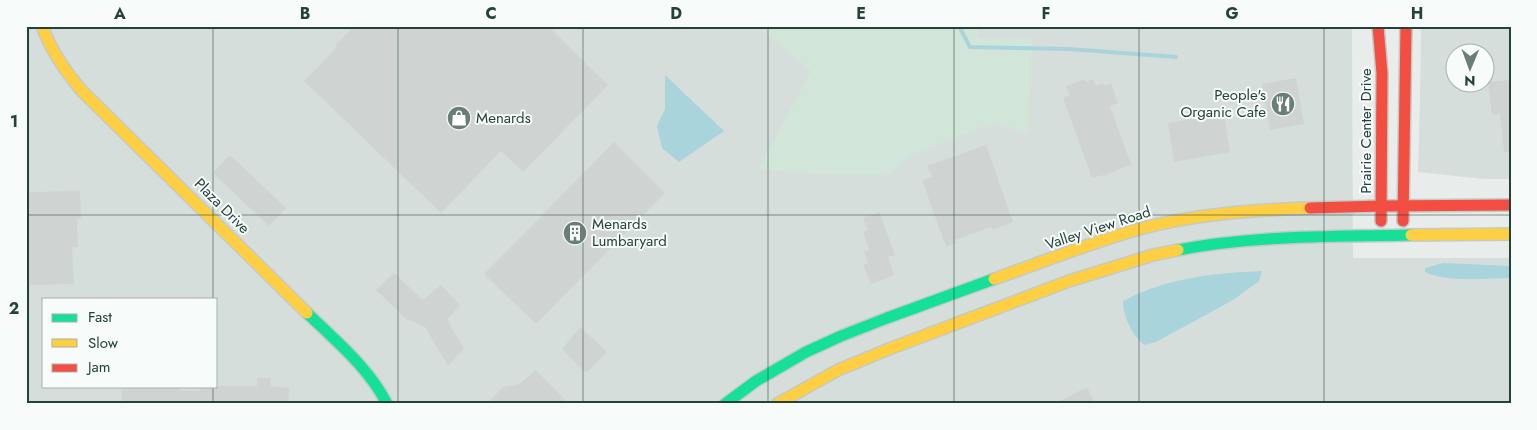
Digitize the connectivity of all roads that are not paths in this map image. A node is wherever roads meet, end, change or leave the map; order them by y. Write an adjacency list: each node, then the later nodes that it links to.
1 (42, 26): 10 (main road, Plaza Drive)
2 (1378, 26): 5 (main road, Prairie Center Drive)
3 (1406, 26): 6 (main road)
4 (1511, 205): 6 (main road, Valley View Road)
5 (1381, 206): 6 (main road, Valley View Road); 8 (main road, Prairie Center Drive); 11 (main road, Valley View Road)
6 (1403, 206): 9 (main road)
7 (1511, 234): 9 (main road)
8 (1381, 235): 9 (main road); 12 (main road)
9 (1403, 235)
10 (387, 404)
11 (725, 404)
12 (777, 404)

